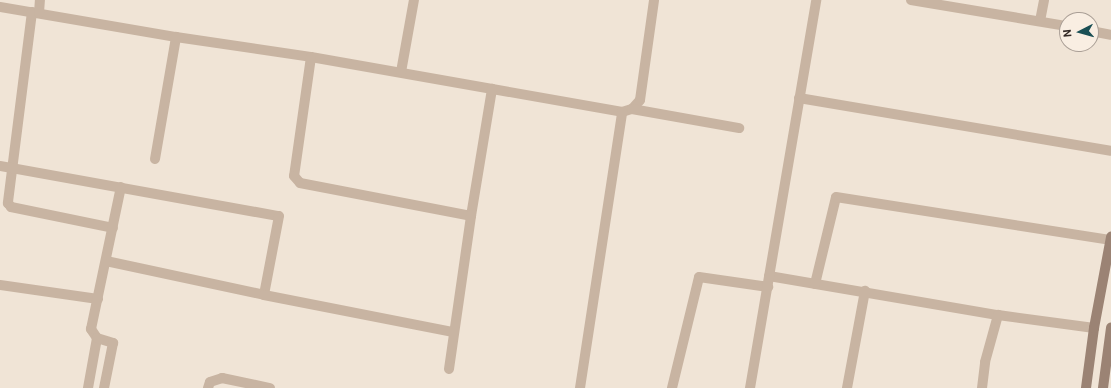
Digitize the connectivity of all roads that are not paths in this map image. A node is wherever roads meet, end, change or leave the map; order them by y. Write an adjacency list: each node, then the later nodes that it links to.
1 (40, 0): 8 (street)
2 (414, 0): 15 (street)
3 (654, 0): 18 (street)
4 (816, 0): 17 (street)
5 (911, 0): 9 (street)
6 (1044, 0): 9 (street)
7 (0, 7): 8 (street)
8 (35, 12): 13 (street); 24 (street)
9 (1040, 21): 10 (street)
10 (1059, 25)
11 (1099, 33): 12 (street)
12 (1111, 35)
13 (176, 37): 14 (street); 22 (street)
14 (311, 57): 15 (street); 26 (street)
15 (401, 72): 16 (street)
16 (492, 89): 19 (street); 26 (street)
17 (799, 98): 21 (street); 30 (street)
18 (632, 109): 19 (street); 20 (street)
19 (622, 112): 47 (street)
20 (739, 128)
21 (1111, 151)
22 (155, 160)
23 (0, 166): 24 (street)
24 (11, 168): 25 (street); 27 (street)
25 (121, 187): 27 (street); 35 (street)
26 (471, 216): 39 (street)
27 (113, 228): 29 (street)
28 (1111, 238): 31 (street); 38 (main road)
29 (106, 261): 35 (street); 36 (street)
30 (769, 276): 31 (street); 33 (street)
31 (815, 284): 34 (street)
32 (0, 285): 36 (street)
33 (768, 287): 48 (street); 49 (street)
34 (865, 291): 37 (street); 50 (street)
35 (264, 295): 39 (street)
36 (98, 299): 41 (street)
37 (998, 315): 38 (street); 51 (street)
38 (1094, 328): 52 (main road)
39 (453, 332): 42 (street)
40 (1111, 333): 53 (main road)
41 (97, 338): 43 (street); 44 (street)
42 (449, 369)
43 (88, 388)
44 (104, 388)
45 (208, 388): 46 (street)
46 (270, 388)
47 (580, 388)
48 (672, 388)
49 (750, 388)
50 (847, 388)
51 (982, 388)
52 (1086, 388)
53 (1103, 388)

